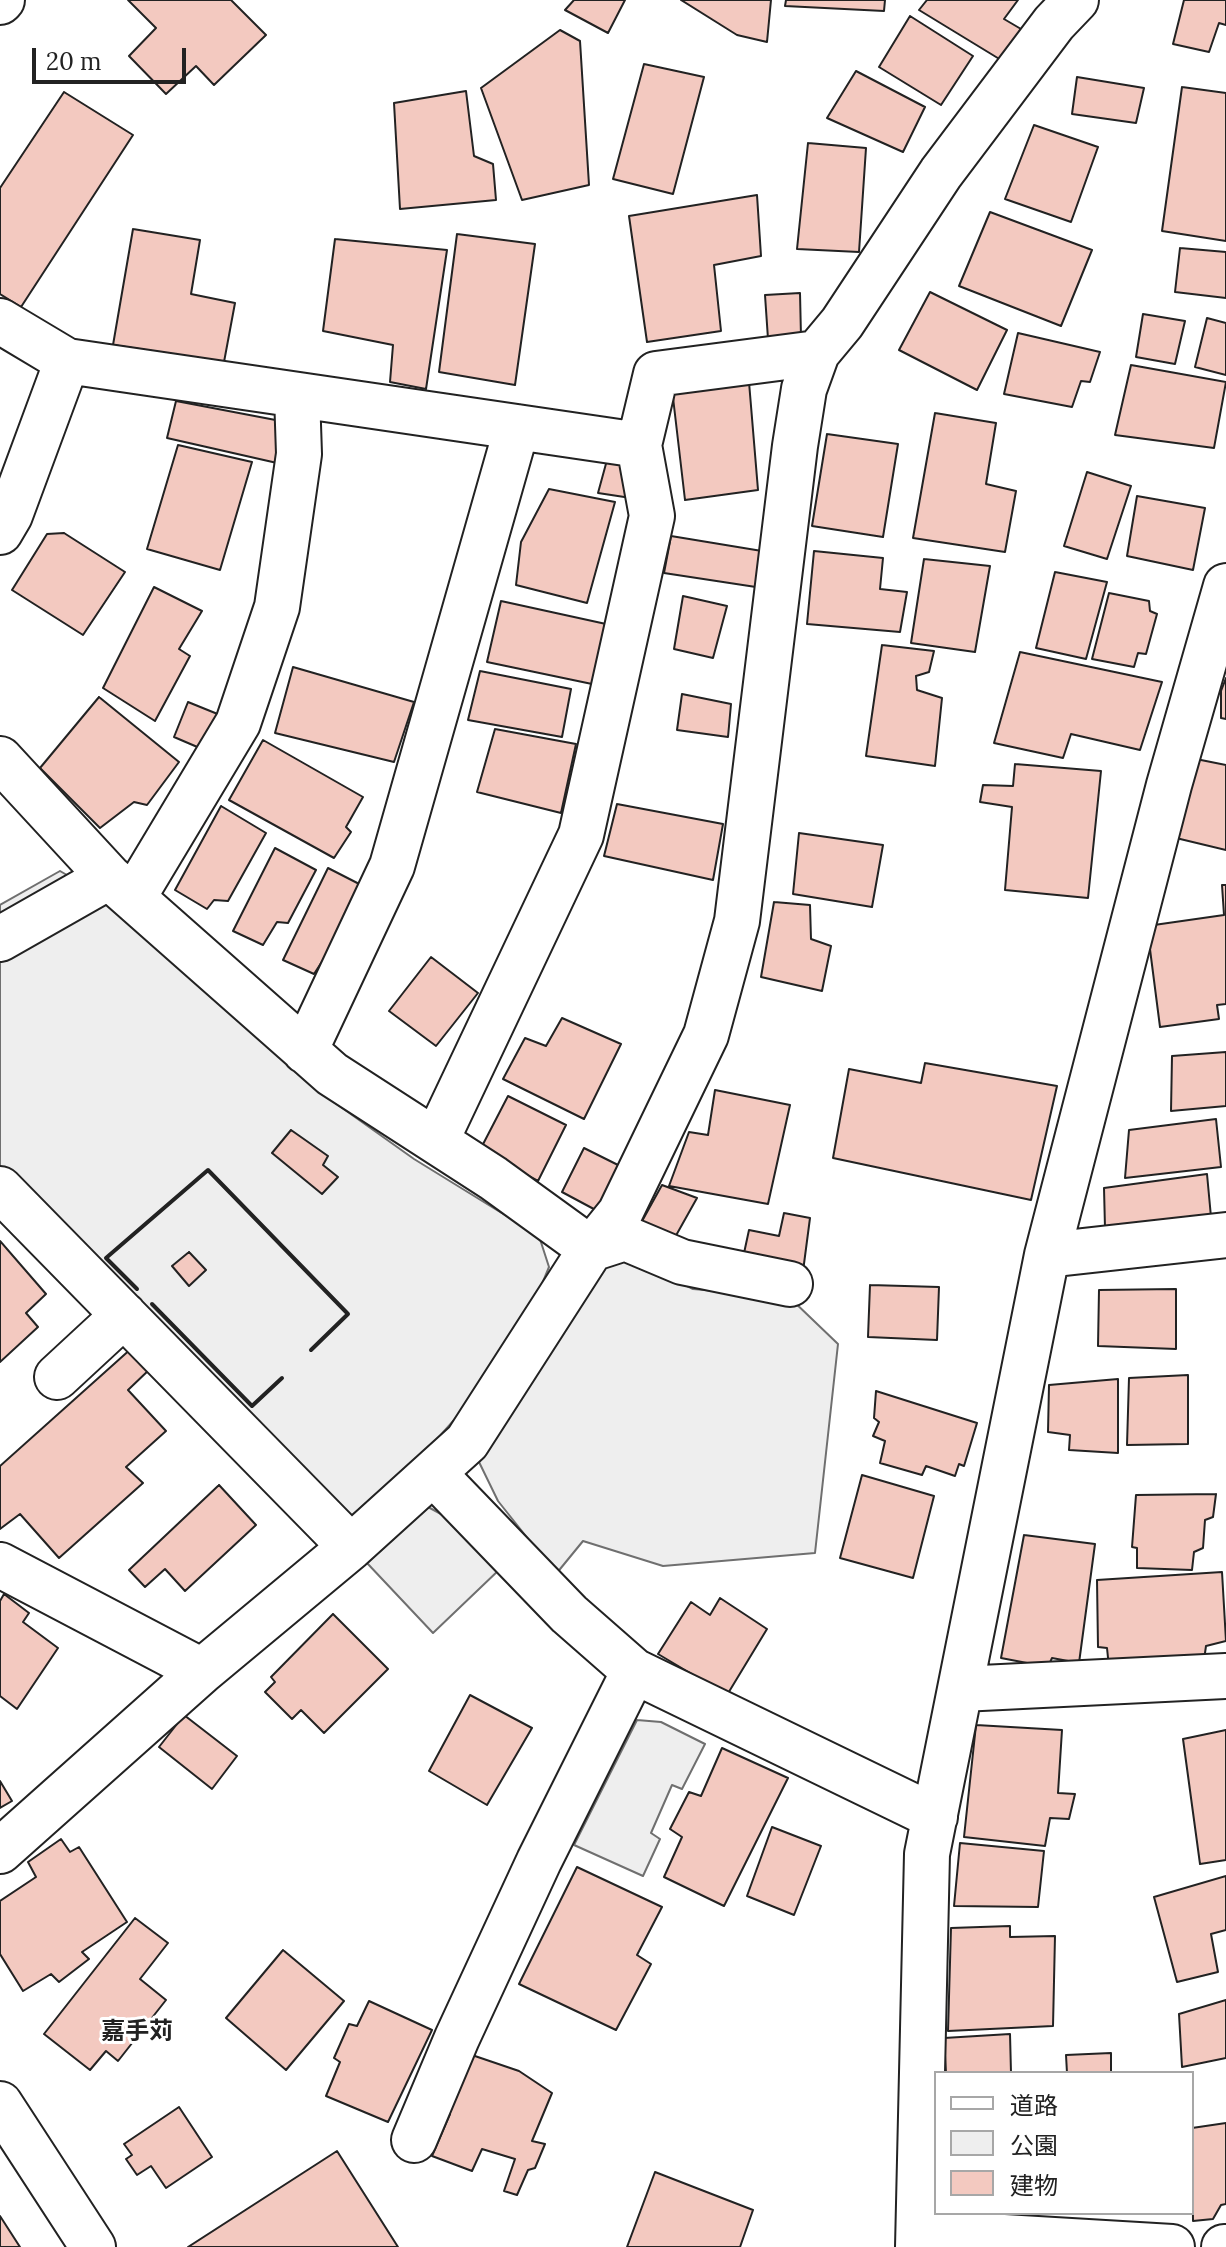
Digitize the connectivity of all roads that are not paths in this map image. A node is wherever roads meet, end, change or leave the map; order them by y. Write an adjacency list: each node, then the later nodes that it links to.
1 (1076, 0): 3 (main road)
2 (0, 321): 4 (main road)
3 (817, 353): 7 (main road); 17 (main road)
4 (67, 361): 5 (main road); 8 (main road)
5 (297, 395): 6 (main road); 11 (main road)
6 (517, 427): 7 (main road); 13 (main road)
7 (639, 445): 14 (main road)
8 (0, 532)
9 (1226, 586): 18 (main road)
10 (0, 759): 11 (main road)
11 (121, 888): 12 (main road); 13 (main road)
12 (0, 939)
13 (305, 1051): 14 (main road)
14 (436, 1141): 17 (main road)
15 (0, 1189): 20 (main road)
16 (1226, 1235): 18 (main road)
17 (591, 1249): 19 (main road); 22 (main road)
18 (1047, 1255): 28 (main road)
19 (790, 1284)
20 (124, 1315): 21 (main road); 23 (main road)
21 (57, 1377)
22 (433, 1473): 23 (main road); 26 (main road)
23 (351, 1547): 25 (main road)
24 (0, 1565): 25 (main road)
25 (202, 1671): 30 (main road)
26 (634, 1671): 29 (main road); 32 (main road)
27 (1226, 1676): 28 (main road)
28 (961, 1689): 29 (main road)
29 (935, 1817): 33 (main road)
30 (0, 1851)
31 (0, 2104): 34 (main road)
32 (414, 2140)
33 (918, 2240): 35 (main road)
34 (93, 2247)
35 (1172, 2247)

